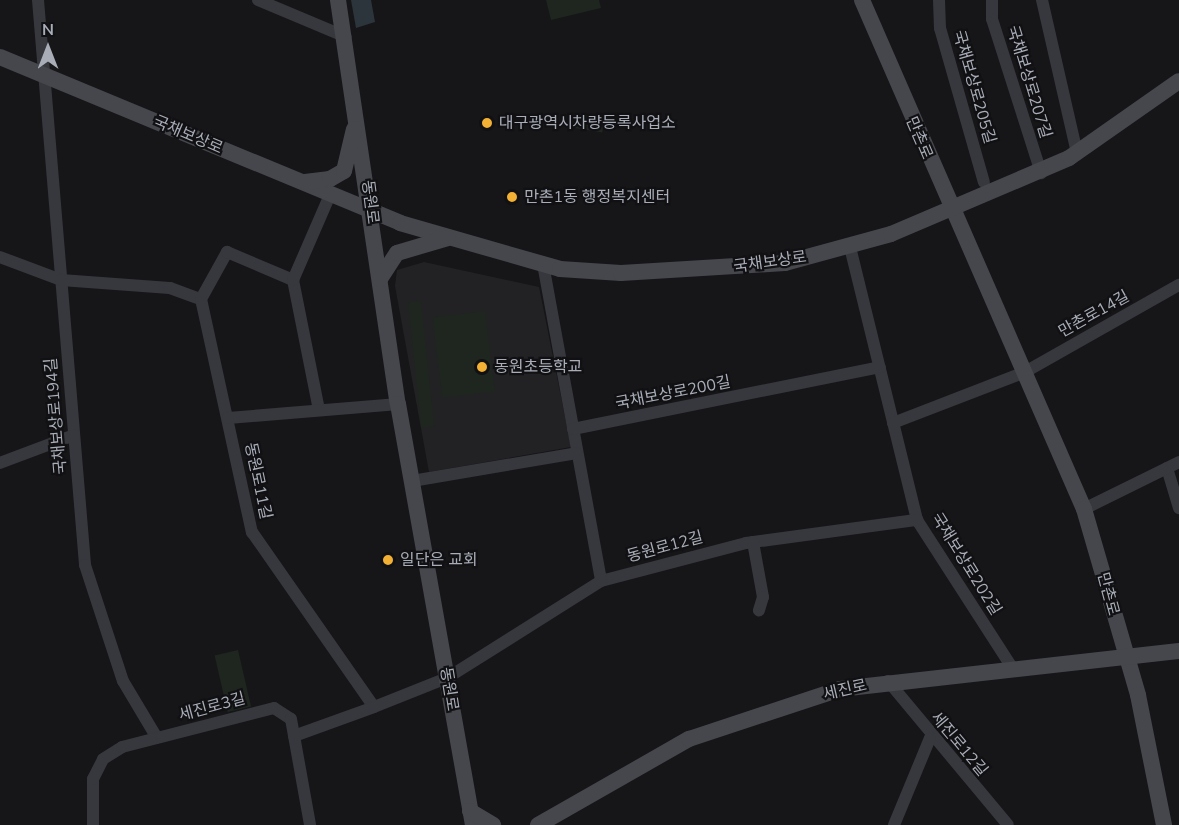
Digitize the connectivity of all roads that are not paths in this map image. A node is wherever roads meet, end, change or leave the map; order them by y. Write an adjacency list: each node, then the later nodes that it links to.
1 (38, 0): 10 (street)
2 (258, 0): 8 (street)
3 (338, 0): 8 (main road, 동원로)
4 (862, 0): 18 (main road, 만촌로)
5 (939, 0): 16 (street, 국채보상로205길)
6 (992, 0): 14 (street, 국채보상로207길)
7 (1042, 0): 13 (street, 국채보상로207길)
8 (346, 37): 12 (main road, 동원로)
9 (0, 57): 10 (main road, 국채보상로)
10 (45, 76): 15 (main road, 국채보상로); 24 (street, 국채보상로194길)
11 (1179, 81): 13 (main road, 국채보상로)
12 (357, 110): 15 (main road); 19 (main road, 동원로)
13 (1077, 153): 14 (main road, 국채보상로)
14 (1041, 173): 18 (main road, 국채보상로)
15 (300, 182): 17 (main road, 국채보상로)
16 (984, 182)
17 (330, 195): 19 (main road, 국채보상로); 25 (street)
18 (953, 211): 21 (main road, 국채보상로); 30 (main road, 만촌로)
19 (372, 212): 20 (main road, 국채보상로); 26 (main road, 동원로)
20 (448, 237): 23 (main road, 국채보상로); 26 (main road)
21 (850, 247): 23 (main road, 국채보상로); 29 (street, 국채보상로202길)
22 (0, 258): 24 (street)
23 (543, 264): 35 (street)
24 (61, 280): 28 (street); 36 (street, 국채보상로194길)
25 (293, 280): 28 (street); 32 (street)
26 (380, 282): 31 (main road, 동원로)
27 (1179, 285): 30 (street, 만촌로14길)
28 (201, 299): 33 (street, 동원로11길)
29 (880, 367): 34 (street, 국채보상로202길); 35 (street, 국채보상로200길)
30 (1025, 372): 34 (street); 43 (main road, 만촌로)
31 (398, 404): 32 (street); 41 (main road, 동원로)
32 (319, 410): 33 (street)
33 (228, 418): 53 (street, 동원로11길)
34 (893, 423): 44 (street, 국채보상로202길)
35 (573, 429): 37 (street)
36 (74, 435): 39 (street); 55 (street, 국채보상로194길)
37 (578, 453): 41 (street); 46 (street)
38 (1179, 462): 40 (street)
39 (0, 463)
40 (1167, 468): 42 (street); 43 (street)
41 (412, 482): 51 (main road, 동원로)
42 (1179, 508)
43 (1084, 509): 49 (main road, 만촌로)
44 (917, 520): 45 (street, 동원로12길); 50 (street, 국채보상로202길)
45 (753, 542): 46 (street, 동원로12길); 47 (street)
46 (601, 581): 51 (street, 동원로12길)
47 (759, 610)
48 (1179, 651): 49 (main road, 세진로)
49 (1125, 660): 50 (main road, 세진로); 64 (main road, 만촌로)
50 (1013, 669): 52 (main road, 세진로)
51 (447, 678): 53 (street); 57 (main road, 동원로)
52 (888, 681): 56 (street, 세진로12길); 61 (main road, 세진로)
53 (374, 707): 54 (street)
54 (294, 736): 55 (street, 세진로3길); 59 (street, 세진로3길)
55 (157, 738): 58 (street, 세진로3길)
56 (930, 738): 62 (street); 63 (street, 세진로12길)
57 (472, 818): 60 (main road)
58 (93, 825)
59 (310, 825)
60 (493, 825)
61 (538, 825)
62 (894, 825)
63 (1008, 825)
64 (1164, 825)

